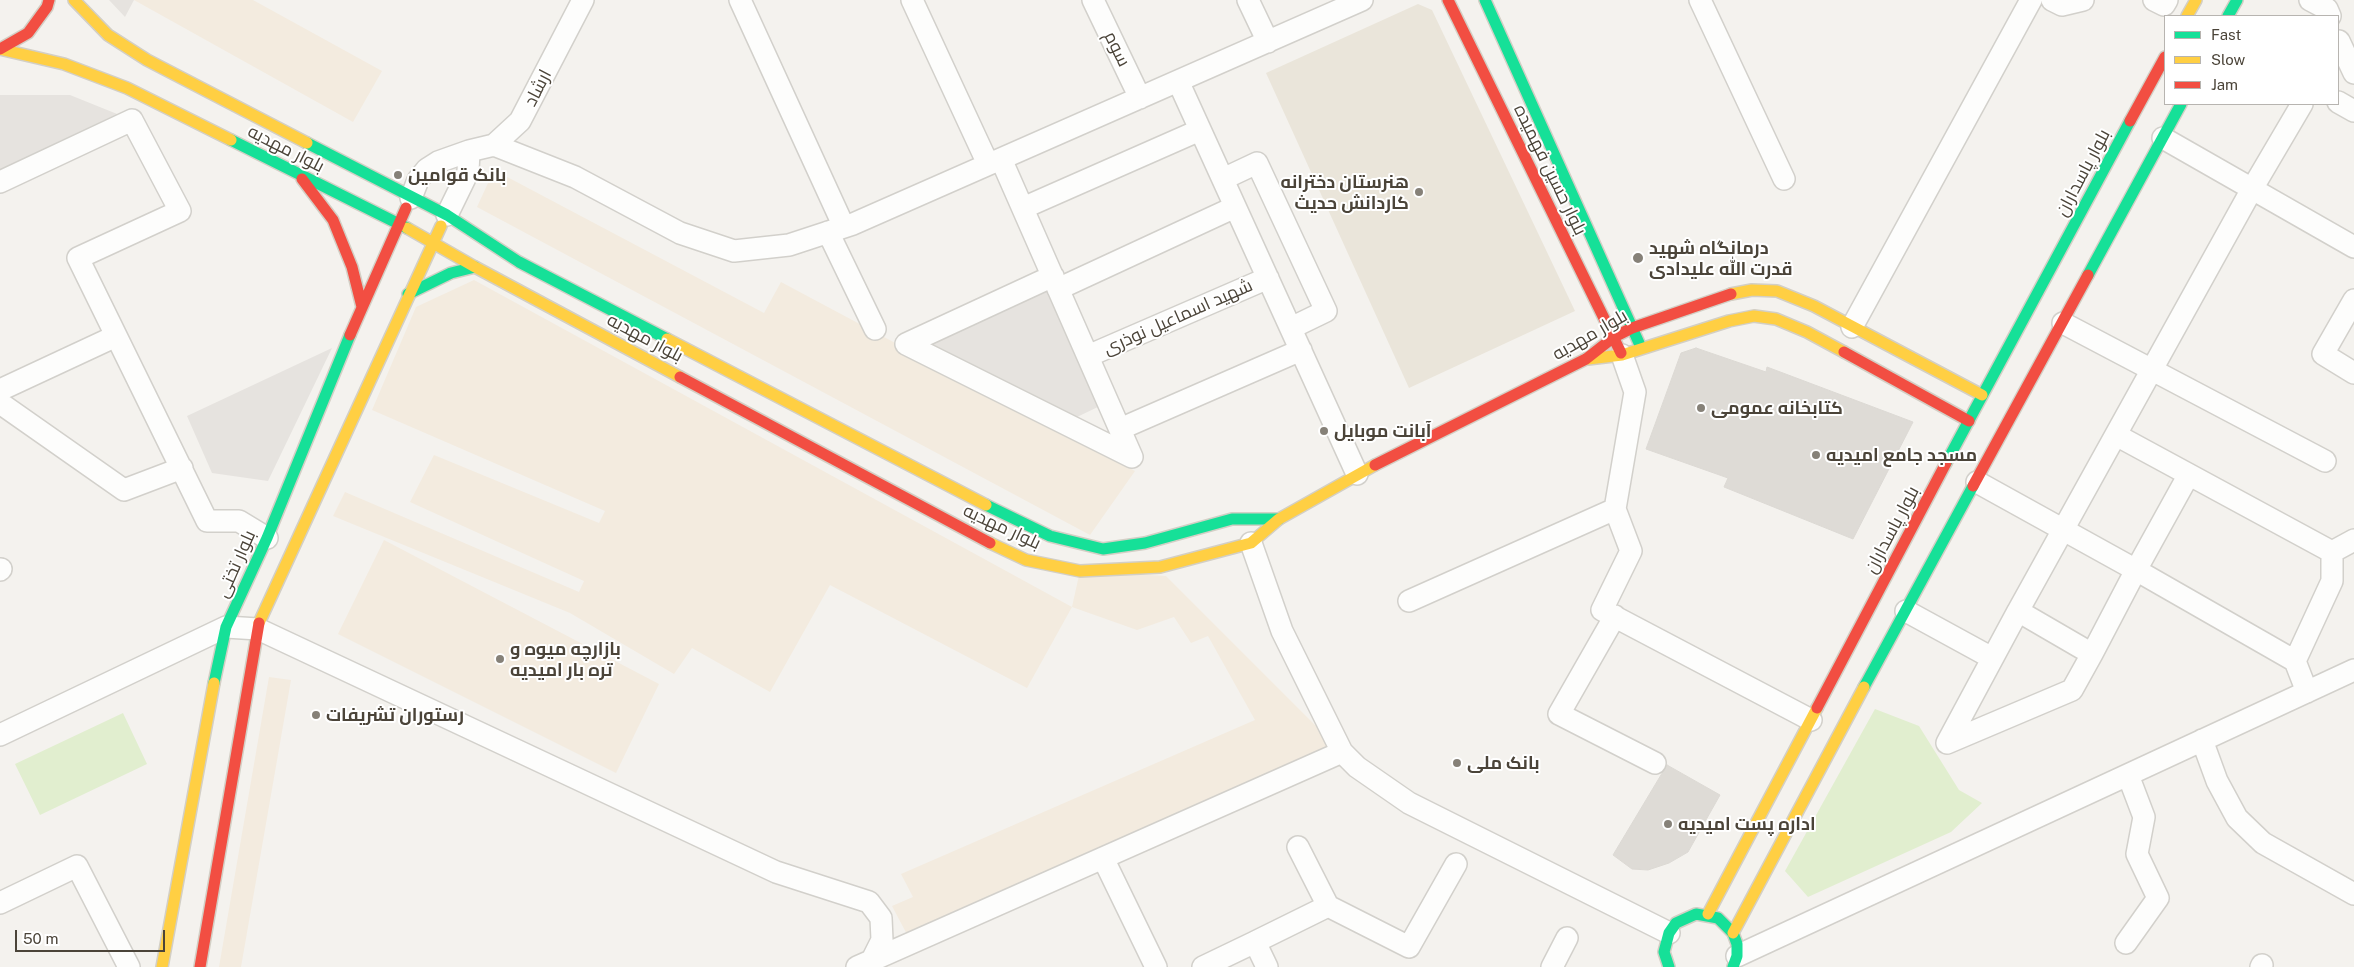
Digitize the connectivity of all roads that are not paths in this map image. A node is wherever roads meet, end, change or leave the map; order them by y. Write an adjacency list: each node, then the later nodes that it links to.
1 (49, 0): 25 (street)
2 (74, 0): 44 (street, بلوار مهدیه)
3 (583, 0): 36 (street, ارشاد)
4 (740, 0): 49 (street)
5 (912, 0): 38 (street)
6 (1094, 0): 29 (street, سوم)
7 (1248, 0): 23 (street)
8 (1362, 0): 23 (street)
9 (1448, 0): 64 (street, بلوار حسین فهمیده)
10 (1485, 0): 61 (street, بلوار حسین فهمیده)
11 (1700, 0): 41 (street)
12 (2031, 0): 59 (street)
13 (2052, 0): 14 (street)
14 (2080, 0)
15 (2154, 0): 16 (street)
16 (2167, 0)
17 (2196, 0): 20 (street)
18 (2237, 0): 21 (street)
19 (2310, 0): 22 (street)
20 (2188, 15)
21 (2229, 15)
22 (2330, 15)
23 (1268, 42): 28 (street)
24 (2339, 43): 27 (street)
25 (0, 49): 39 (street, بلوار مهدیه)
26 (2164, 59): 71 (street, بلوار پاسداران)
27 (2354, 73)
28 (1178, 81): 29 (street); 34 (street)
29 (1140, 98): 38 (street)
30 (2339, 103): 33 (street)
31 (2180, 105): 35 (street)
32 (2301, 105): 43 (street)
33 (2354, 111)
34 (1200, 130): 40 (street); 46 (street)
35 (2163, 138): 43 (street); 58 (street)
36 (494, 145): 37 (street, ارشاد); 49 (street)
37 (469, 151): 44 (street, ارشاد); 47 (street)
38 (995, 162): 46 (street); 49 (street)
39 (299, 175): 48 (street, بلوار مهدیه); 57 (street)
40 (1223, 179): 45 (street); 60 (street)
41 (1784, 180)
42 (0, 182): 63 (street)
43 (2252, 189): 51 (street); 68 (street)
44 (411, 198): 47 (street, بلوار مهدیه); 48 (street, بلوار تختی)
45 (1235, 207): 53 (street); 54 (street)
46 (1023, 208): 54 (street)
47 (447, 216): 50 (street); 82 (street, بلوار مهدیه)
48 (399, 223): 50 (street, بلوار مهدیه); 57 (street, بلوار تختی)
49 (836, 229): 62 (street)
50 (432, 242): 52 (street, بلوار مهدیه); 55 (street)
51 (2354, 247)
52 (475, 267): 55 (street); 86 (street, بلوار مهدیه)
53 (1268, 278): 60 (street); 66 (street, شهید اسماعیل نوذری)
54 (1055, 283): 66 (street); 74 (street)
55 (408, 294): 94 (street)
56 (2354, 300): 69 (street)
57 (362, 307): 84 (street, بلوار تختی)
58 (2063, 323): 68 (street); 80 (street)
59 (1852, 327): 61 (street, بلوار مهدیه); 71 (street, بلوار مهدیه)
60 (1290, 328): 65 (street)
61 (1632, 328): 64 (street, بلوار مهدیه); 64 (street, بلوار حسین فهمیده)
62 (875, 329)
63 (116, 336): 70 (street); 77 (street)
64 (1626, 346): 67 (street, بلوار مهدیه); 67 (street); 73 (street, بلوار مهدیه); 81 (street)
65 (1300, 350): 74 (street); 78 (street)
66 (1088, 356): 74 (street)
67 (1586, 359): 78 (street, بلوار مهدیه)
68 (2153, 368): 75 (street); 76 (street)
69 (2354, 373)
70 (0, 390)
71 (1982, 395): 73 (street, بلوار پاسداران)
72 (0, 403): 77 (street)
73 (1969, 421): 100 (street, بلوار پاسداران)
74 (1120, 429)
75 (2116, 435): 79 (street); 83 (street)
76 (2325, 461)
77 (182, 468): 84 (street)
78 (1357, 474): 82 (street, بلوار مهدیه)
79 (2188, 476): 87 (street); 88 (street)
80 (1977, 482): 83 (street); 90 (street)
81 (1615, 509): 89 (street); 92 (street)
82 (1279, 519): 86 (street, بلوار مهدیه)
83 (2063, 530): 88 (street); 91 (street)
84 (267, 538): 93 (street, بلوار تختی)
85 (2354, 540): 87 (street)
86 (1251, 543): 103 (street)
87 (2332, 552): 97 (street)
88 (2136, 570): 95 (street); 97 (street)
89 (1409, 602)
90 (1906, 611): 96 (street); 115 (street)
91 (2018, 612): 95 (street); 96 (street)
92 (1615, 616): 100 (street); 104 (street)
93 (226, 628): 94 (street); 101 (street); 124 (street, بلوار تختی)
94 (258, 629): 113 (street); 125 (street)
95 (2092, 654): 96 (street)
96 (1992, 658)
97 (2295, 661): 99 (street)
98 (2354, 670): 99 (street)
99 (2307, 692): 102 (street)
100 (1811, 720): 112 (street, بلوار پاسداران)
101 (0, 735)
102 (2202, 740): 105 (street); 109 (street)
103 (1342, 752): 107 (street); 114 (street)
104 (1655, 763)
105 (2128, 775): 119 (street); 120 (street)
106 (1298, 847): 111 (street)
107 (1103, 858): 117 (street); 126 (street)
108 (1456, 864): 111 (street)
109 (2354, 894)
110 (0, 903): 123 (street)
111 (1328, 906): 118 (street)
112 (1708, 914): 114 (street); 115 (street)
113 (881, 918): 117 (street); 121 (street)
114 (1669, 932): 122 (street)
115 (1733, 933): 120 (street)
116 (1568, 938): 129 (street)
117 (911, 942): 121 (street)
118 (1255, 942): 127 (street); 128 (street)
119 (2126, 943)
120 (1735, 962)
121 (864, 963)
122 (1666, 965)
123 (129, 967)
124 (162, 967)
125 (200, 967)
126 (1156, 967)
127 (1203, 967)
128 (1267, 967)
129 (1552, 967)

